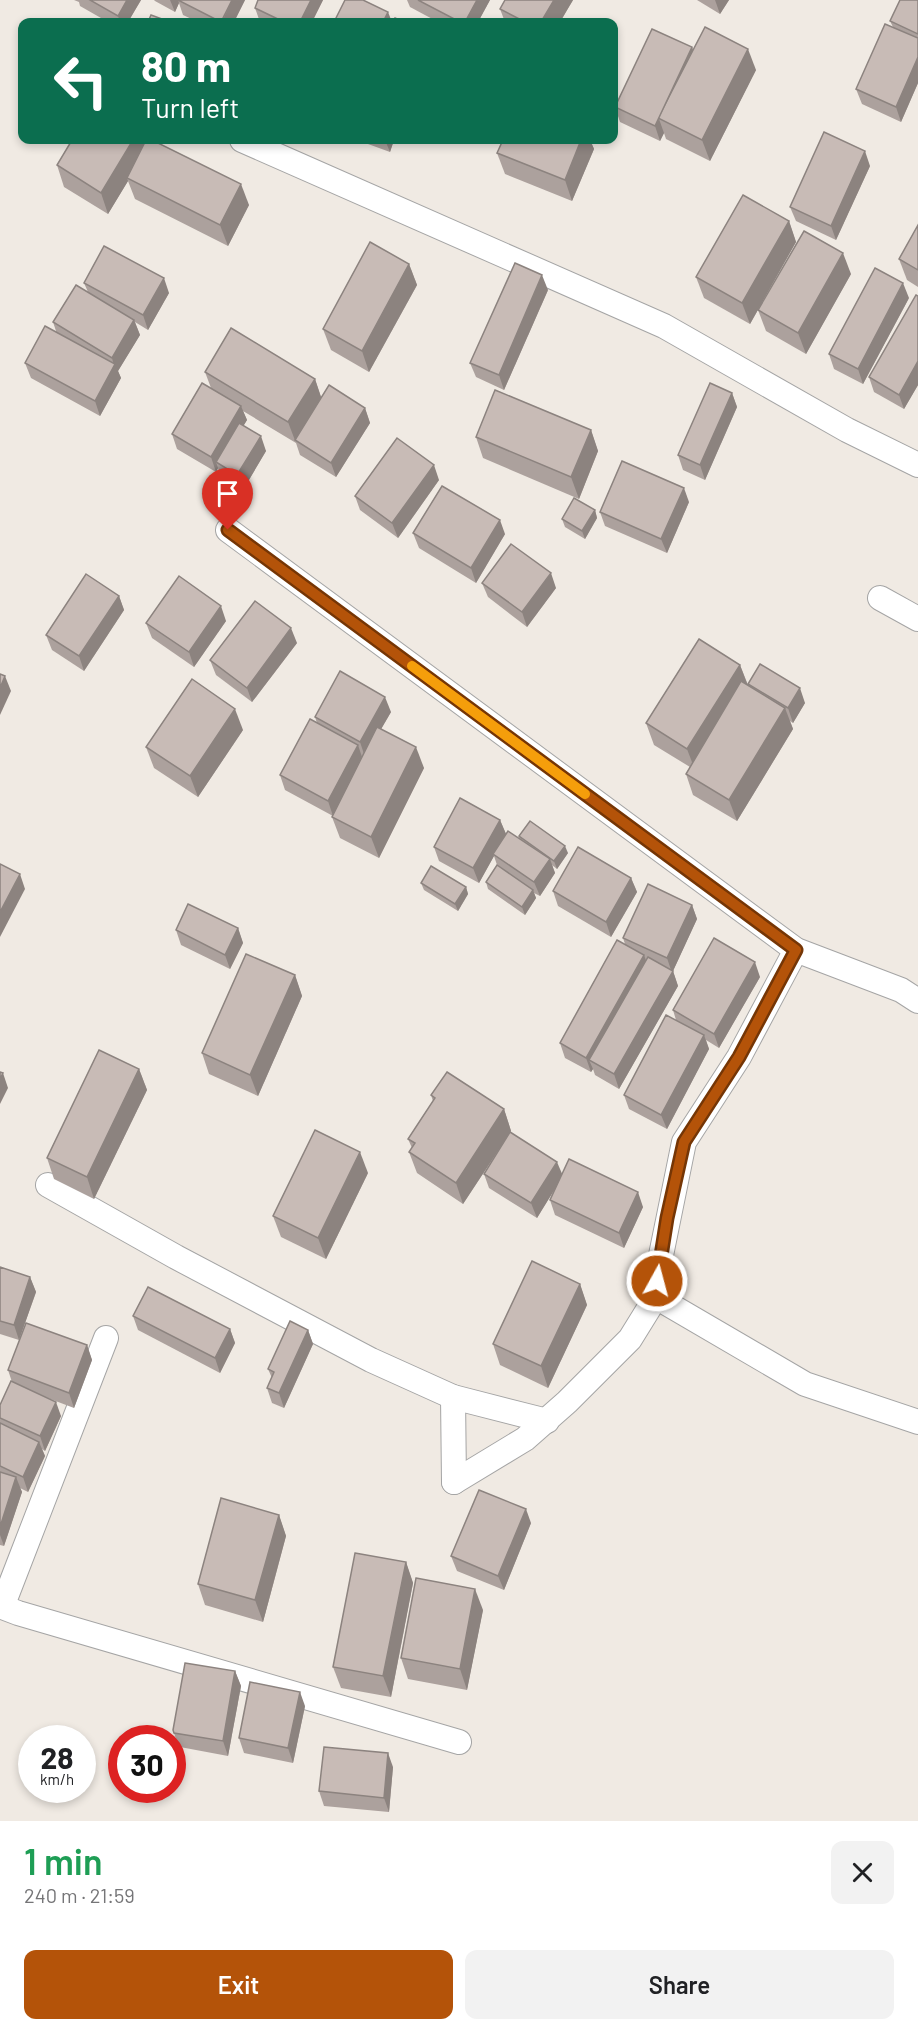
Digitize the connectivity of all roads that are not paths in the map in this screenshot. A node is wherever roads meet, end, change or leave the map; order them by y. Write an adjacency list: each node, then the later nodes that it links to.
1 (251, 144): 2 (street)
2 (918, 465)
3 (228, 530): 6 (street)
4 (880, 598): 5 (street)
5 (918, 619)
6 (796, 950): 7 (street); 9 (street)
7 (918, 1001)
8 (48, 1185): 11 (street)
9 (656, 1297): 12 (street); 13 (street)
10 (106, 1338): 14 (street)
11 (453, 1397): 12 (street); 12 (street)
12 (547, 1421)
13 (918, 1422)
14 (1, 1607): 15 (street)
15 (459, 1742)

